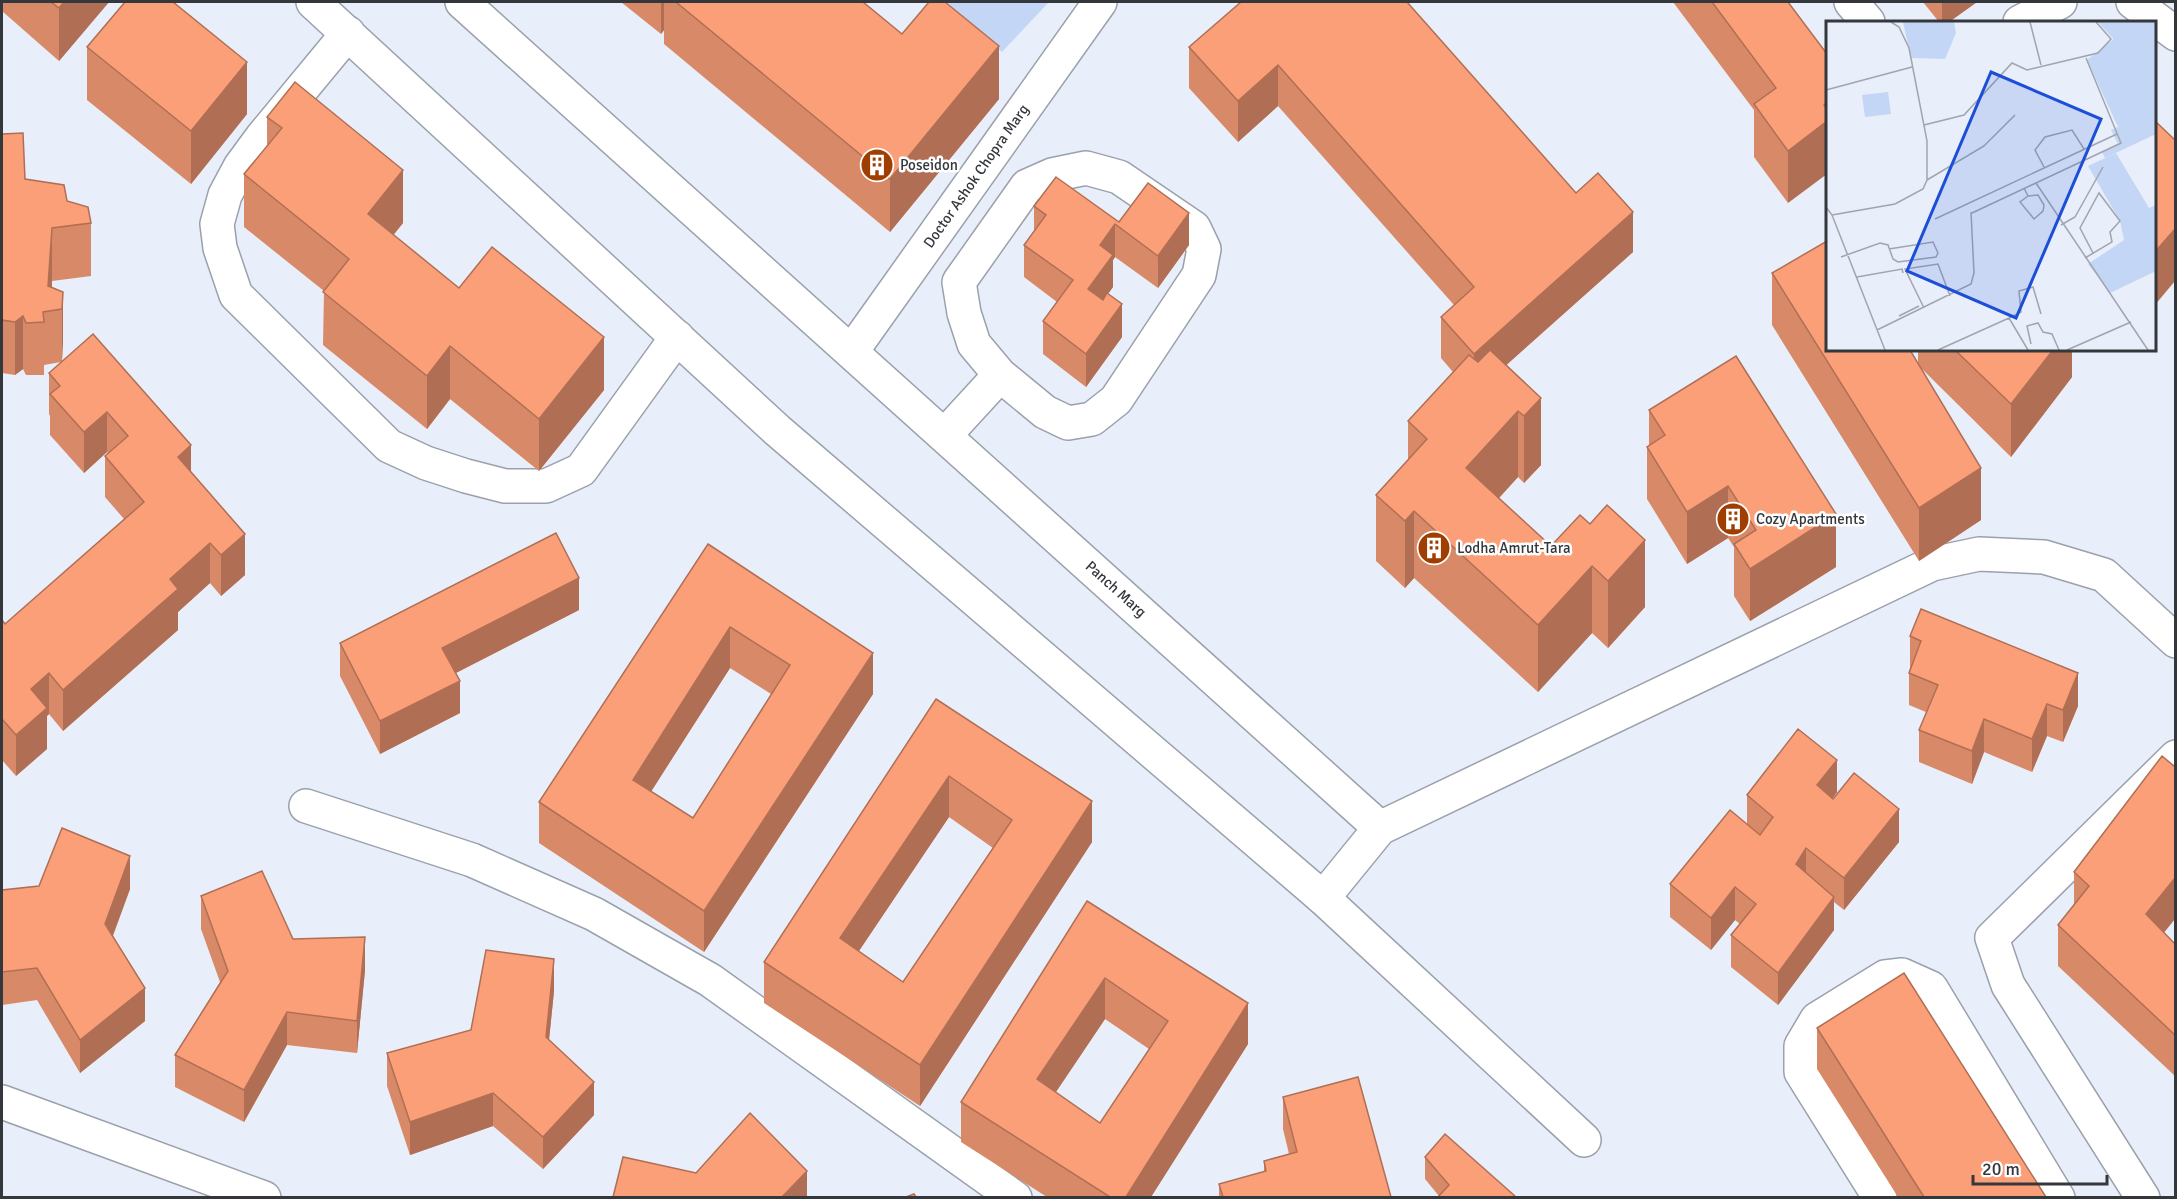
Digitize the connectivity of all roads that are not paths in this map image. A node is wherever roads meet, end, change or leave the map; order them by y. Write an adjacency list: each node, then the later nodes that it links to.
1 (313, 2): 9 (street)
2 (462, 2): 12 (street, Panch Marg)
3 (1100, 2): 12 (street, Doctor Ashok Chopra Marg)
4 (1851, 2): 7 (street)
5 (2060, 2): 8 (street)
6 (2133, 2): 10 (street)
7 (1867, 21)
8 (2022, 21)
9 (348, 33): 11 (street); 11 (street)
10 (2175, 34)
11 (677, 337): 19 (street)
12 (852, 351): 14 (street, Panch Marg)
13 (1000, 375): 13 (street); 14 (street)
14 (945, 435): 18 (street, Panch Marg)
15 (2175, 641): 18 (street)
16 (2175, 757): 26 (street)
17 (306, 806): 23 (street)
18 (1380, 828): 19 (street)
19 (1323, 898): 21 (street)
20 (2, 1102): 22 (street)
21 (1584, 1140)
22 (264, 1197)
23 (1015, 1197)
24 (1880, 1197): 25 (street)
25 (2058, 1197)
26 (2143, 1197)

